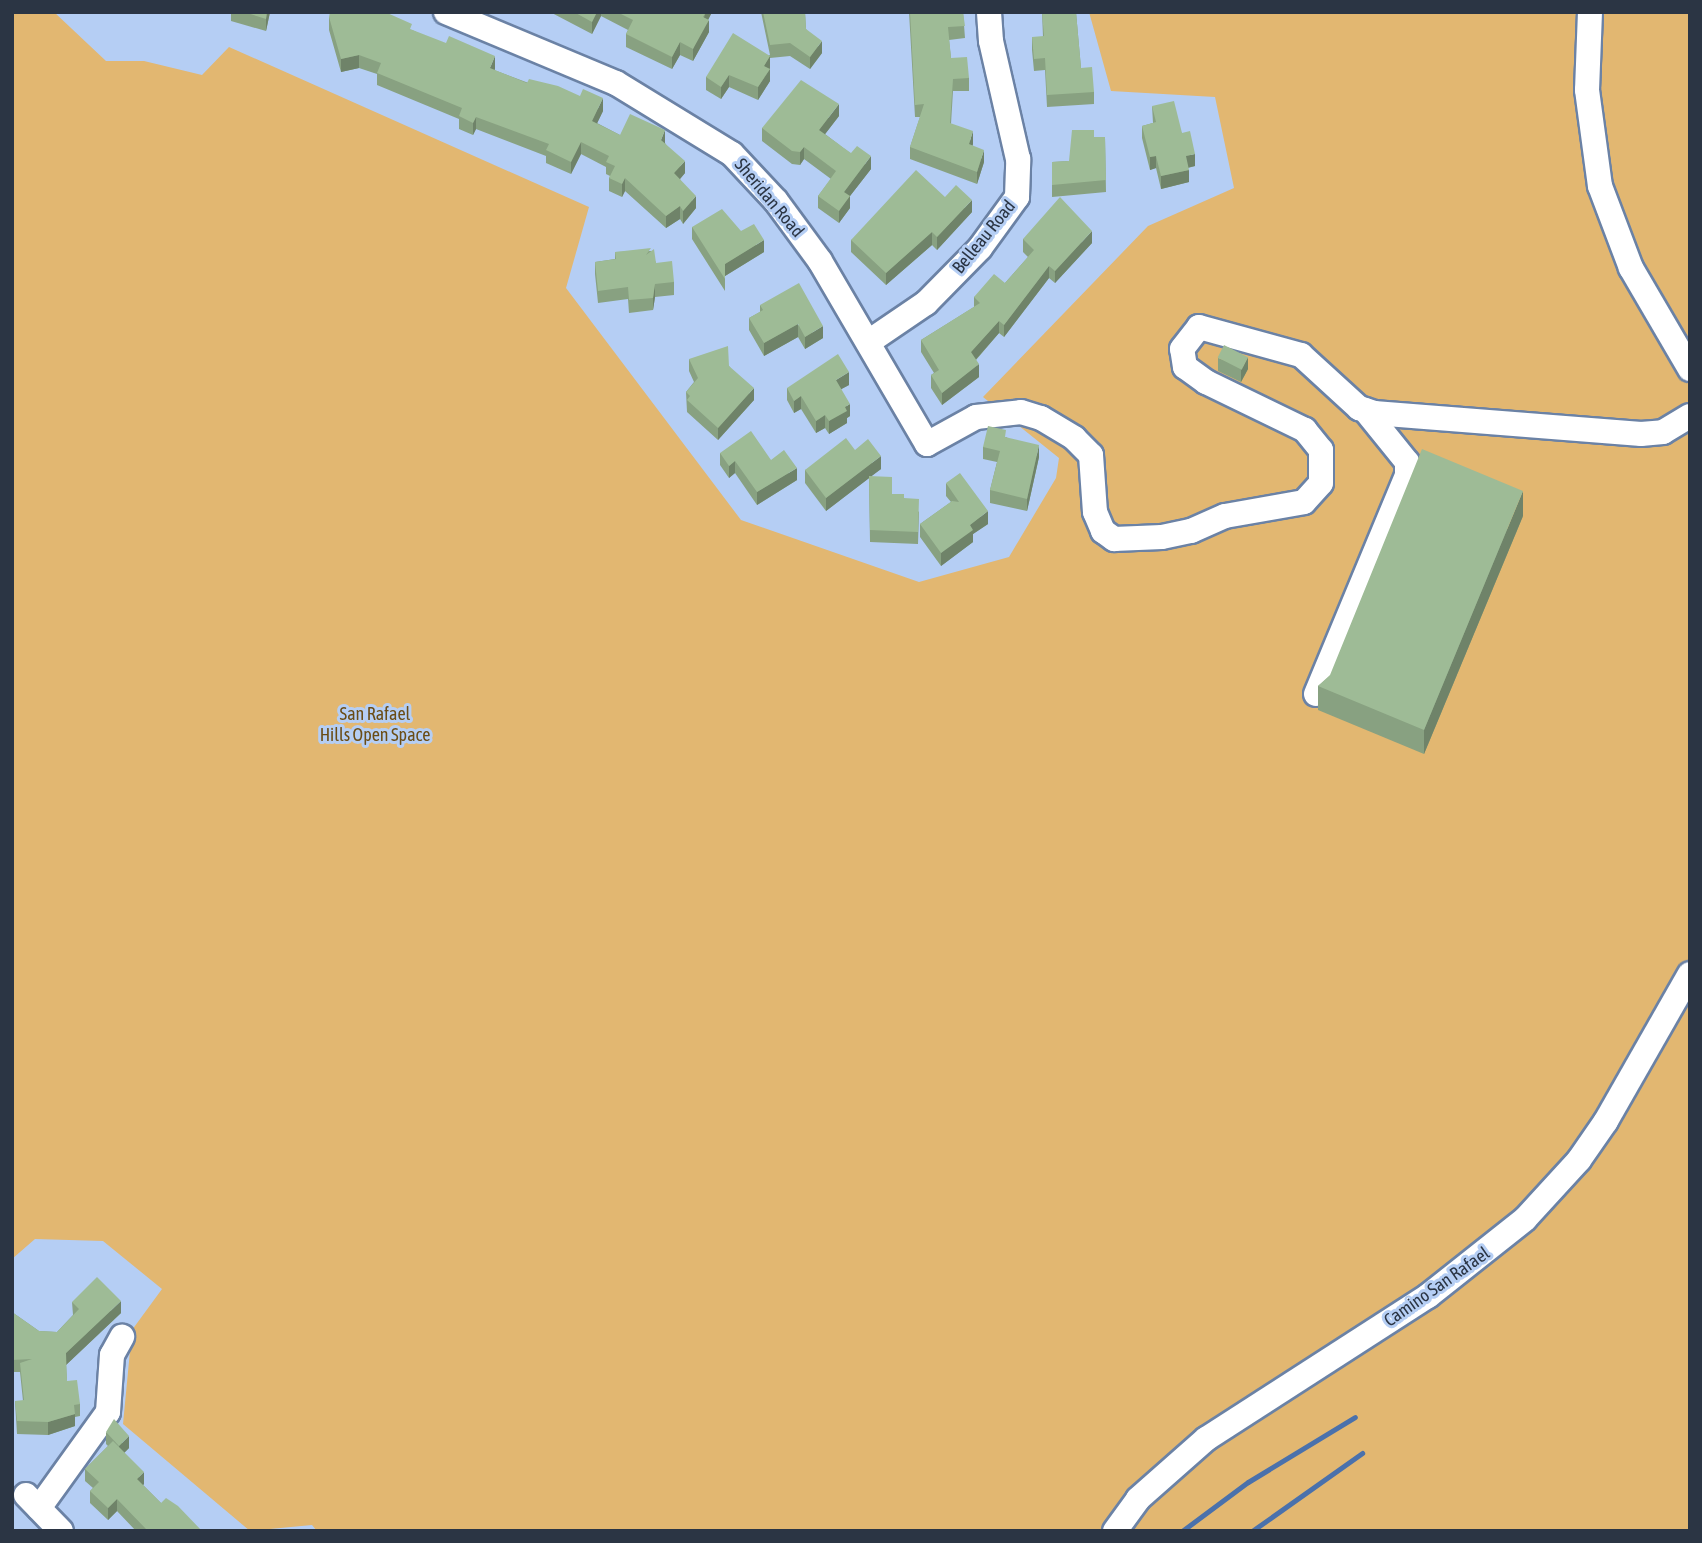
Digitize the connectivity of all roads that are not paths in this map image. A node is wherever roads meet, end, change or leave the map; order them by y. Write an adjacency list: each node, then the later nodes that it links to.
1 (446, 12): 4 (street, Sheridan Road)
2 (989, 12): 4 (street, Belleau Road)
3 (1590, 12): 5 (street)
4 (870, 341): 6 (street, Sheridan Road)
5 (1690, 369)
6 (1365, 410): 7 (street); 8 (street)
7 (1690, 416)
8 (1316, 694)
9 (1690, 974): 12 (street, Camino San Rafael)
10 (122, 1337): 11 (street)
11 (61, 1531)
12 (1115, 1531)

